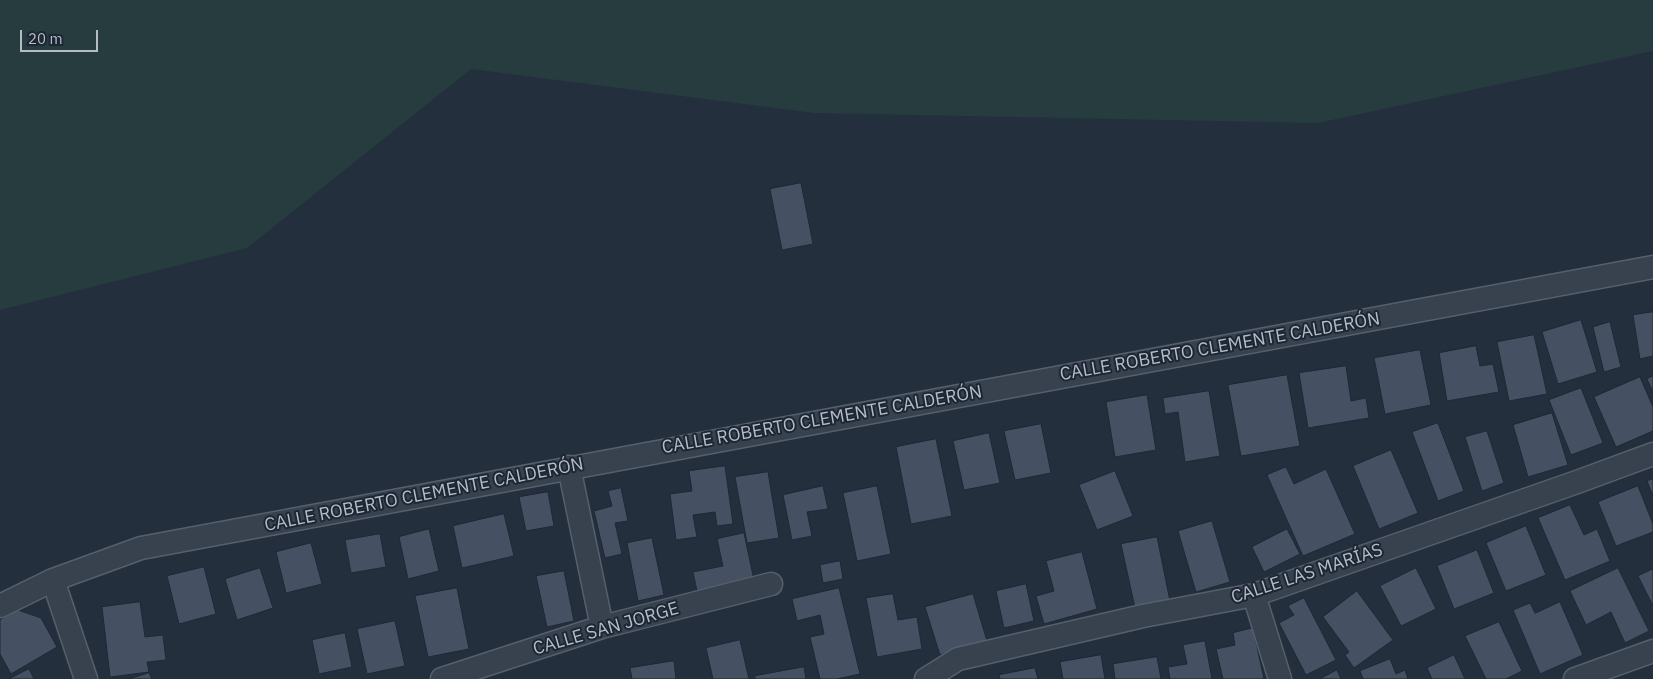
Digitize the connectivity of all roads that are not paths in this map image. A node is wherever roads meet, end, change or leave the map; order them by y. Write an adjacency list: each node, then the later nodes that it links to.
1 (1653, 267): 3 (street, CALLE ROBERTO CLEMENTE CALDERÓN)
2 (1653, 454): 6 (street, CALLE LAS MARÍAS)
3 (569, 467): 4 (street, CALLE ROBERTO CLEMENTE CALDERÓN); 8 (street)
4 (53, 580): 7 (street, CALLE ROBERTO CLEMENTE CALDERÓN); 10 (street)
5 (771, 584): 8 (street, CALLE SAN JORGE)
6 (1254, 595): 12 (street, CALLE LAS MARÍAS); 13 (street)
7 (0, 606)
8 (602, 628): 11 (street, CALLE SAN JORGE)
9 (1653, 651): 14 (street)
10 (86, 679)
11 (442, 679)
12 (926, 679)
13 (1280, 679)
14 (1575, 679)

